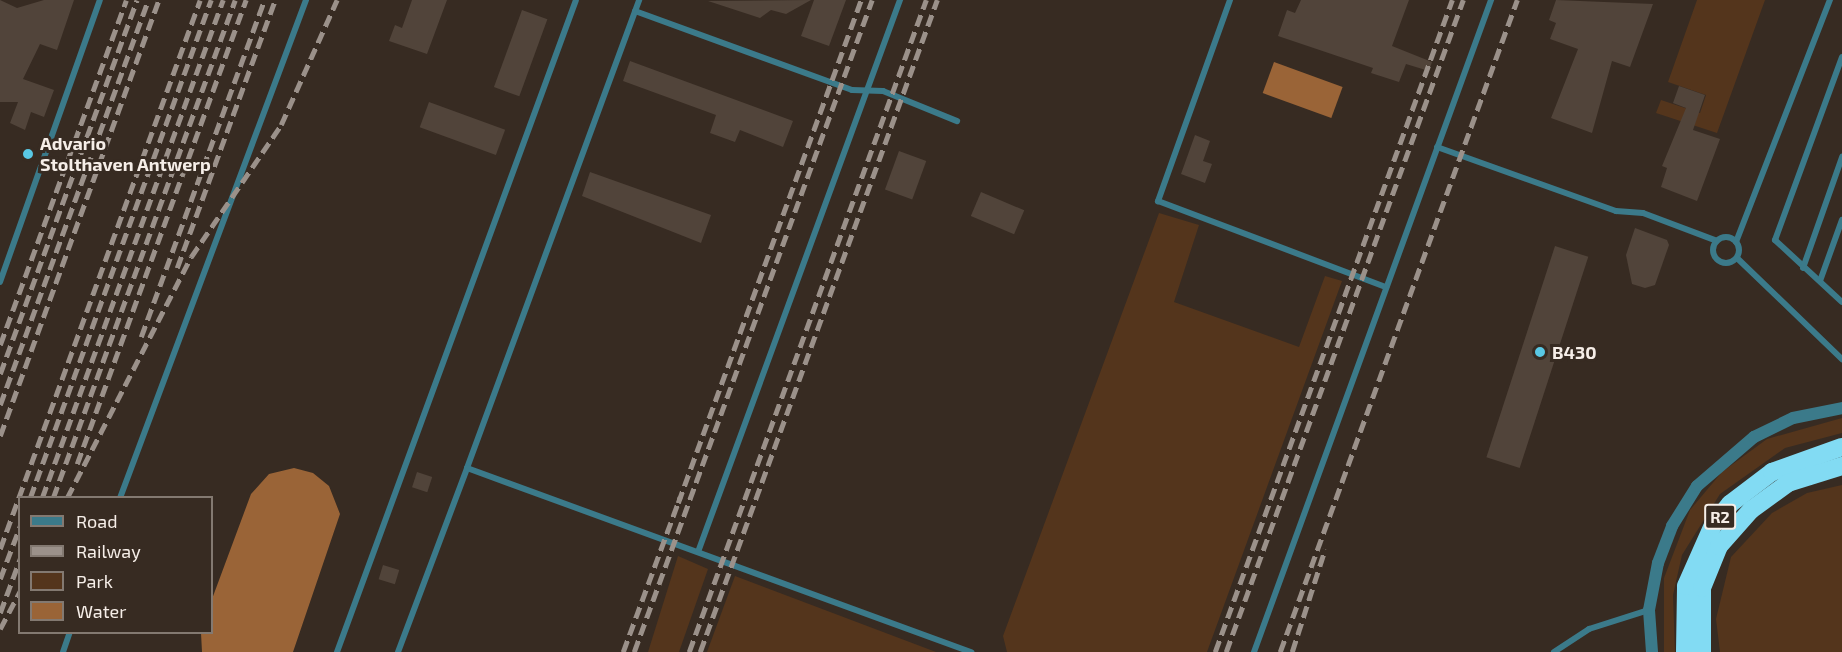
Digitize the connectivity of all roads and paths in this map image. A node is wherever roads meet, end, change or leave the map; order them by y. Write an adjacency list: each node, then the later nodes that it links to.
1 (100, 0): 21 (lane)
2 (306, 0): 29 (lane)
3 (576, 0): 34 (lane)
4 (639, 0): 9 (lane)
5 (900, 0): 11 (lane)
6 (1230, 0): 22 (lane)
7 (1491, 0): 13 (lane)
8 (1830, 0): 17 (lane)
9 (635, 11): 11 (lane); 28 (lane)
10 (1842, 57): 19 (lane)
11 (867, 91): 12 (lane); 30 (lane)
12 (957, 121)
13 (1437, 147): 16 (lane); 22 (lane)
14 (1842, 157): 19 (lane)
15 (1842, 220): 20 (lane)
16 (1717, 241): 17 (lane); 18 (lane)
17 (1736, 242): 18 (lane)
18 (1737, 258): 24 (lane)
19 (1803, 268): 20 (lane)
20 (1820, 281): 23 (lane)
21 (0, 282)
22 (1386, 286): 37 (lane)
23 (1842, 302)
24 (1842, 359)
25 (1842, 408): 31 (street)
26 (1842, 447): 40 (highway, R2)
27 (1842, 466): 41 (highway, R2)
28 (467, 468): 30 (lane); 35 (lane)
29 (121, 496)
30 (698, 552): 36 (lane)
31 (1649, 610): 38 (lane); 39 (street)
32 (70, 634): 33 (lane)
33 (63, 652)
34 (337, 652)
35 (398, 652)
36 (971, 652)
37 (1254, 652)
38 (1554, 652)
39 (1652, 652)
40 (1684, 652)
41 (1702, 652)

